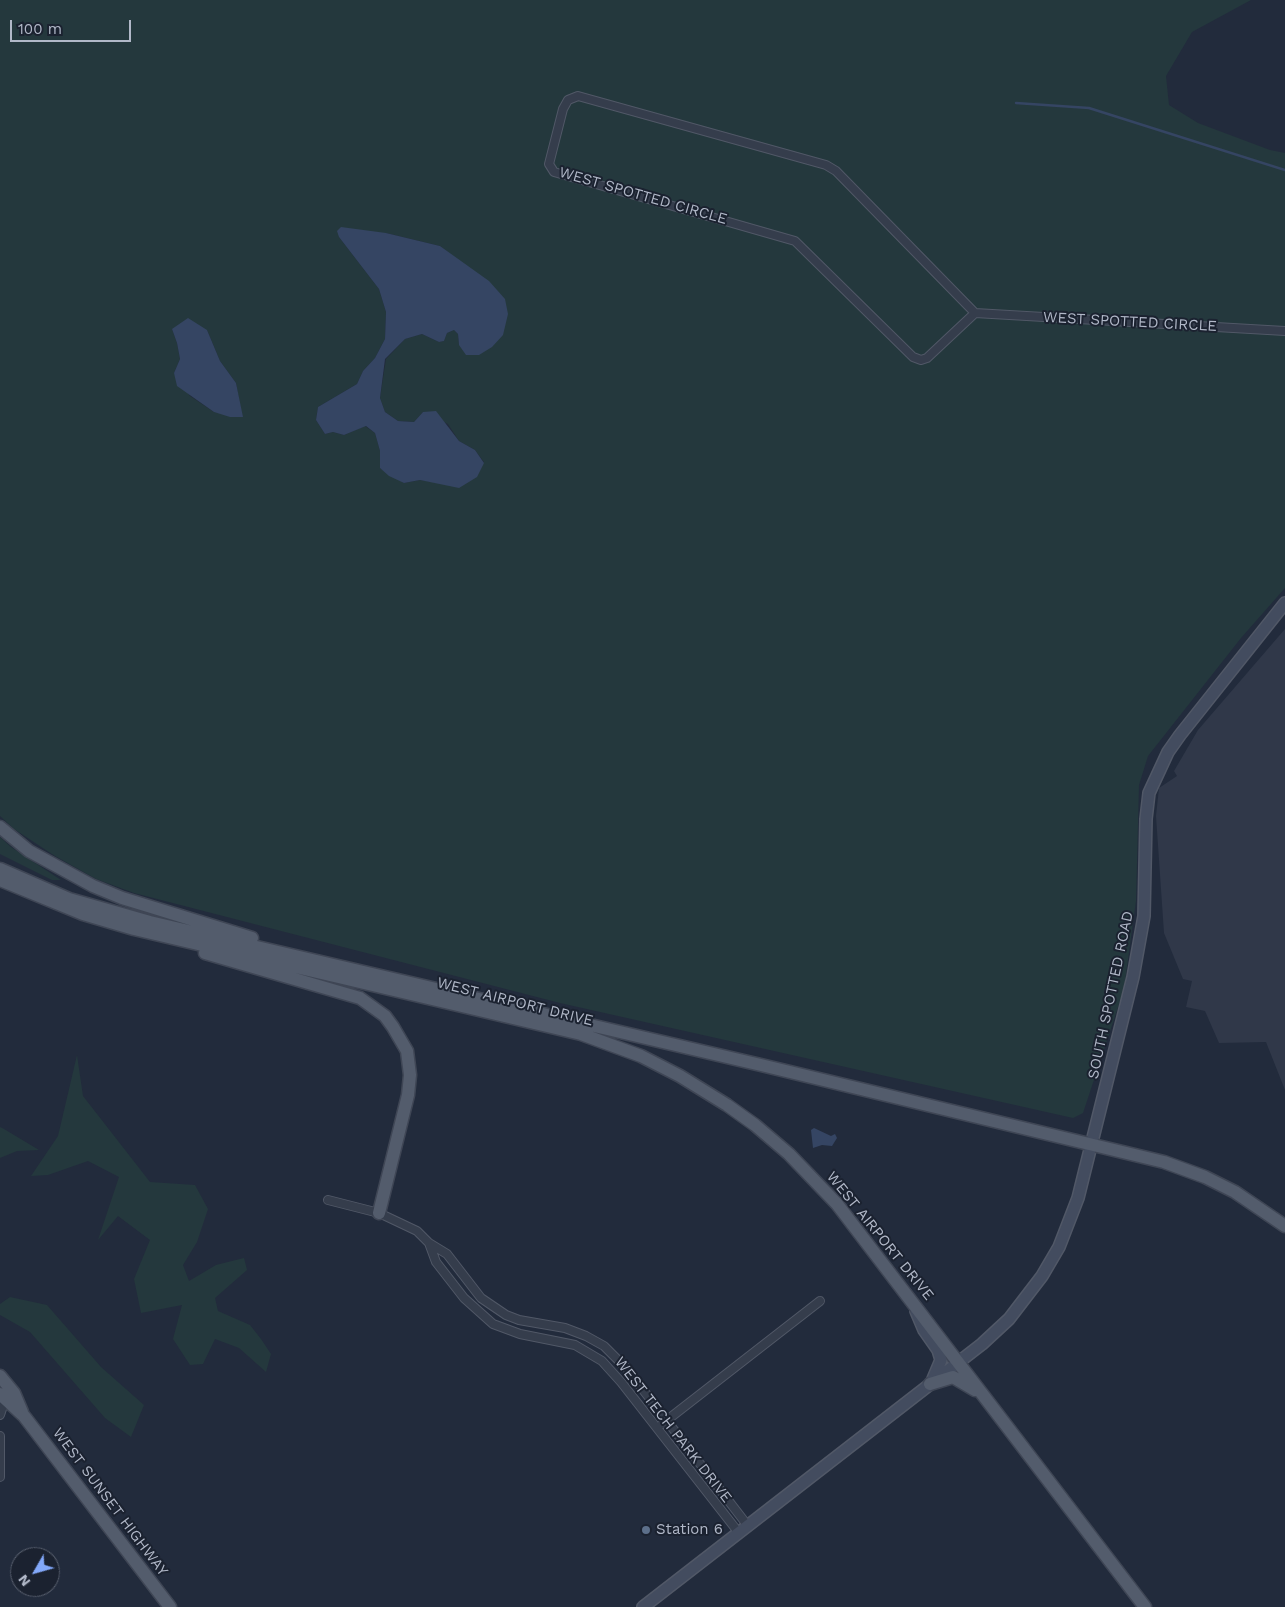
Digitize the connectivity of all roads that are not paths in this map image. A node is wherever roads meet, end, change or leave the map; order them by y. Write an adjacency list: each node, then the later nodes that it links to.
1 (975, 313): 1 (street, WEST SPOTTED CIRCLE); 2 (street, WEST SPOTTED CIRCLE)
2 (1285, 332)
3 (1285, 603): 11 (main road, SOUTH SPOTTED ROAD)
4 (0, 827): 10 (main road)
5 (0, 869): 10 (main road, WEST AIRPORT DRIVE)
6 (0, 880): 8 (main road, WEST AIRPORT DRIVE)
7 (0, 888): 8 (main road)
8 (83, 914): 9 (main road, WEST AIRPORT DRIVE)
9 (158, 934): 13 (main road); 17 (main road, WEST AIRPORT DRIVE)
10 (325, 963): 11 (main road, WEST AIRPORT DRIVE)
11 (1092, 1146): 14 (main road, WEST AIRPORT DRIVE); 22 (main road, SOUTH SPOTTED ROAD)
12 (328, 1200): 13 (street, WEST TECH PARK DRIVE)
13 (379, 1213): 15 (street, WEST TECH PARK DRIVE)
14 (1285, 1226)
15 (428, 1243): 18 (street, WEST TECH PARK DRIVE); 19 (street, WEST TECH PARK DRIVE)
16 (820, 1301): 28 (street)
17 (912, 1301): 22 (main road, WEST AIRPORT DRIVE); 24 (main road)
18 (496, 1310): 19 (street); 20 (street, WEST TECH PARK DRIVE)
19 (489, 1320): 21 (street, WEST TECH PARK DRIVE)
20 (594, 1340): 21 (street); 28 (street, WEST TECH PARK DRIVE)
21 (587, 1351): 29 (street, WEST TECH PARK DRIVE)
22 (958, 1362): 24 (main road, SOUTH SPOTTED ROAD); 26 (main road, WEST AIRPORT DRIVE)
23 (0, 1376): 25 (main road, WEST SUNSET HIGHWAY)
24 (930, 1384): 26 (main road); 32 (main road, SOUTH SPOTTED ROAD)
25 (6, 1396): 27 (street); 33 (main road, WEST SUNSET HIGHWAY)
26 (985, 1398): 35 (main road, WEST AIRPORT DRIVE)
27 (0, 1415)
28 (666, 1421): 29 (street); 32 (street, WEST TECH PARK DRIVE)
29 (657, 1428): 32 (street, WEST TECH PARK DRIVE)
30 (0, 1436): 31 (street)
31 (0, 1477)
32 (744, 1529): 34 (main road, SOUTH SPOTTED ROAD)
33 (170, 1607)
34 (643, 1607)
35 (1145, 1607)

